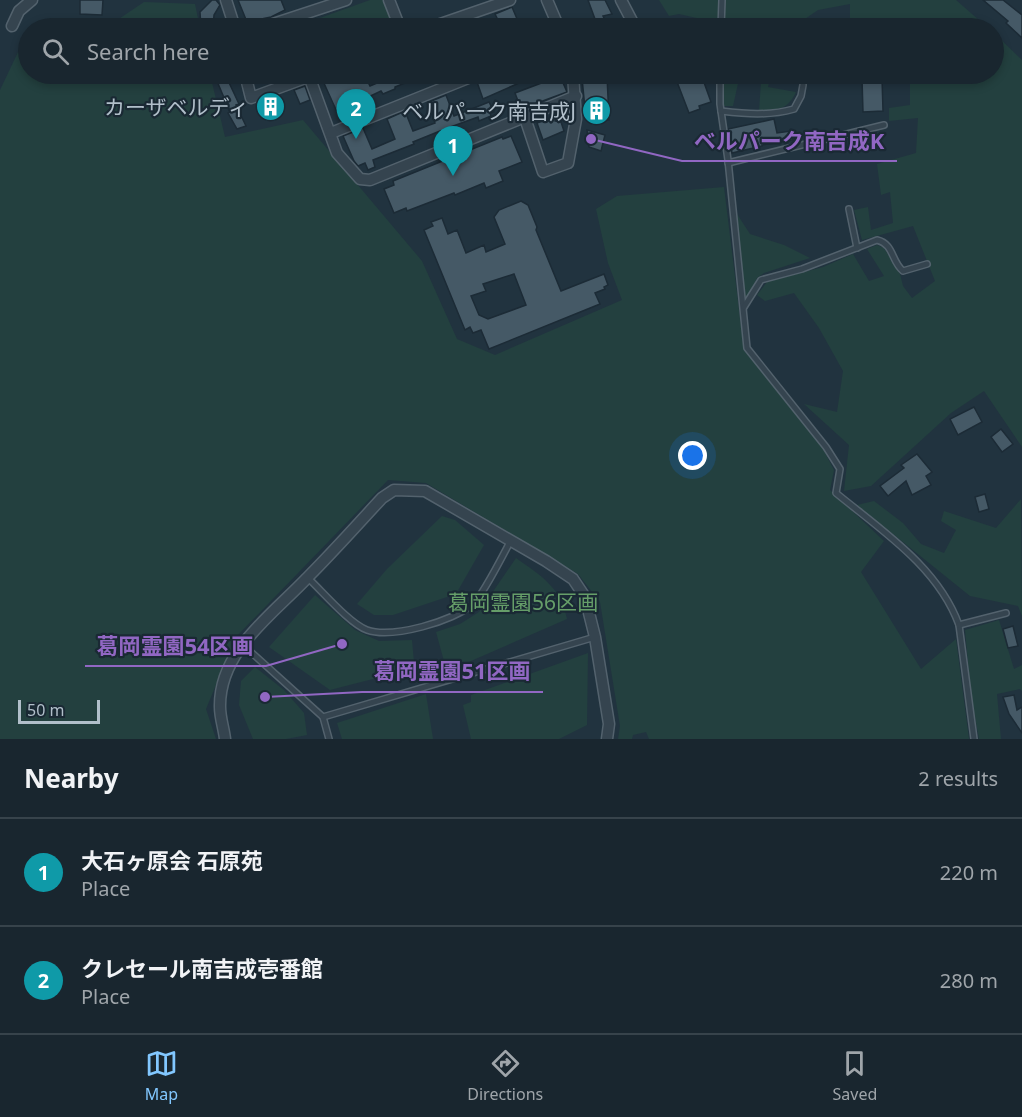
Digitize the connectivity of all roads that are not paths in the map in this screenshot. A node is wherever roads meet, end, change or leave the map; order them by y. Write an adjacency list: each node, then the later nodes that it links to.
1 (32, 0): 16 (street)
2 (226, 0): 9 (street)
3 (346, 0): 10 (street)
4 (390, 0): 11 (street)
5 (510, 0): 12 (street)
6 (547, 0): 13 (street)
7 (621, 0): 14 (street)
8 (722, 0): 15 (lane)
9 (232, 18)
10 (291, 18)
11 (396, 18)
12 (458, 18)
13 (555, 18)
14 (630, 18)
15 (721, 18)
16 (12, 26)
17 (248, 84): 18 (street)
18 (288, 84)
19 (315, 84): 28 (street)
20 (453, 84): 28 (street)
21 (574, 84): 24 (street)
22 (720, 84): 25 (lane)
23 (803, 86): 25 (lane)
24 (576, 96): 26 (street); 26 (street)
25 (721, 111): 29 (lane)
26 (525, 118): 28 (street)
27 (884, 125): 29 (lane)
28 (331, 133)
29 (728, 163): 33 (lane)
30 (849, 209): 31 (lane)
31 (857, 248): 32 (lane); 33 (lane)
32 (927, 264)
33 (743, 309): 37 (lane)
34 (511, 540): 35 (street); 35 (lane); 38 (street)
35 (308, 578): 39 (street)
36 (1006, 613): 37 (lane)
37 (960, 625): 44 (lane)
38 (596, 636): 40 (lane); 43 (street)
39 (242, 644): 40 (lane); 41 (street)
40 (323, 717): 42 (lane)
41 (225, 739)
42 (329, 739)
43 (607, 739)
44 (974, 739)

